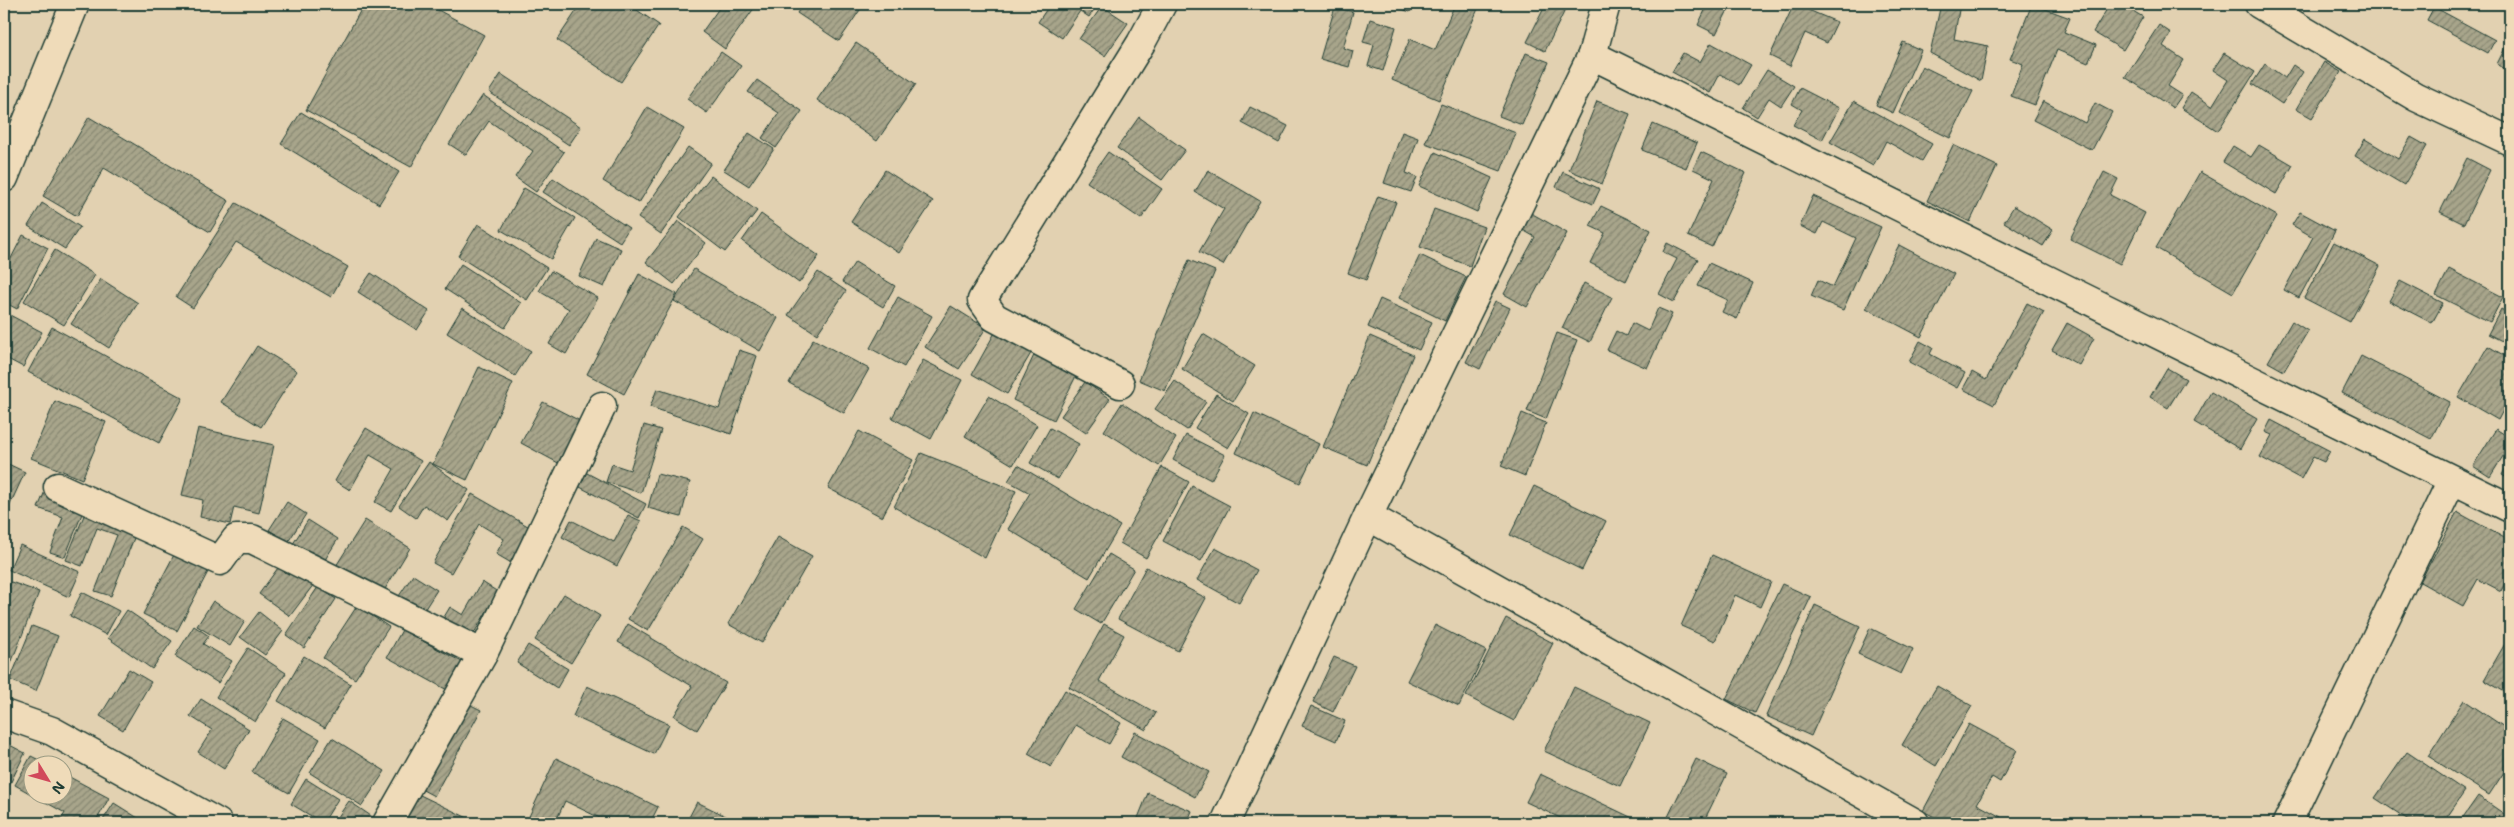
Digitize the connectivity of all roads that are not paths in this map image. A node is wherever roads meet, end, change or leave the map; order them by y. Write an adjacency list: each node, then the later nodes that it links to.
1 (74, 4): 7 (street)
2 (1162, 4): 8 (street)
3 (1606, 4): 5 (street)
4 (2259, 4): 6 (street)
5 (1592, 55): 10 (street); 13 (street)
6 (2510, 141)
7 (4, 178)
8 (1120, 384)
9 (602, 406): 14 (street)
10 (2452, 480): 12 (street); 20 (street)
11 (58, 487): 14 (street)
12 (2510, 508)
13 (1368, 516): 18 (street); 19 (street)
14 (483, 654): 17 (street)
15 (4, 714): 16 (street)
16 (218, 823)
17 (387, 823)
18 (1225, 823)
19 (1915, 823)
20 (2287, 823)

